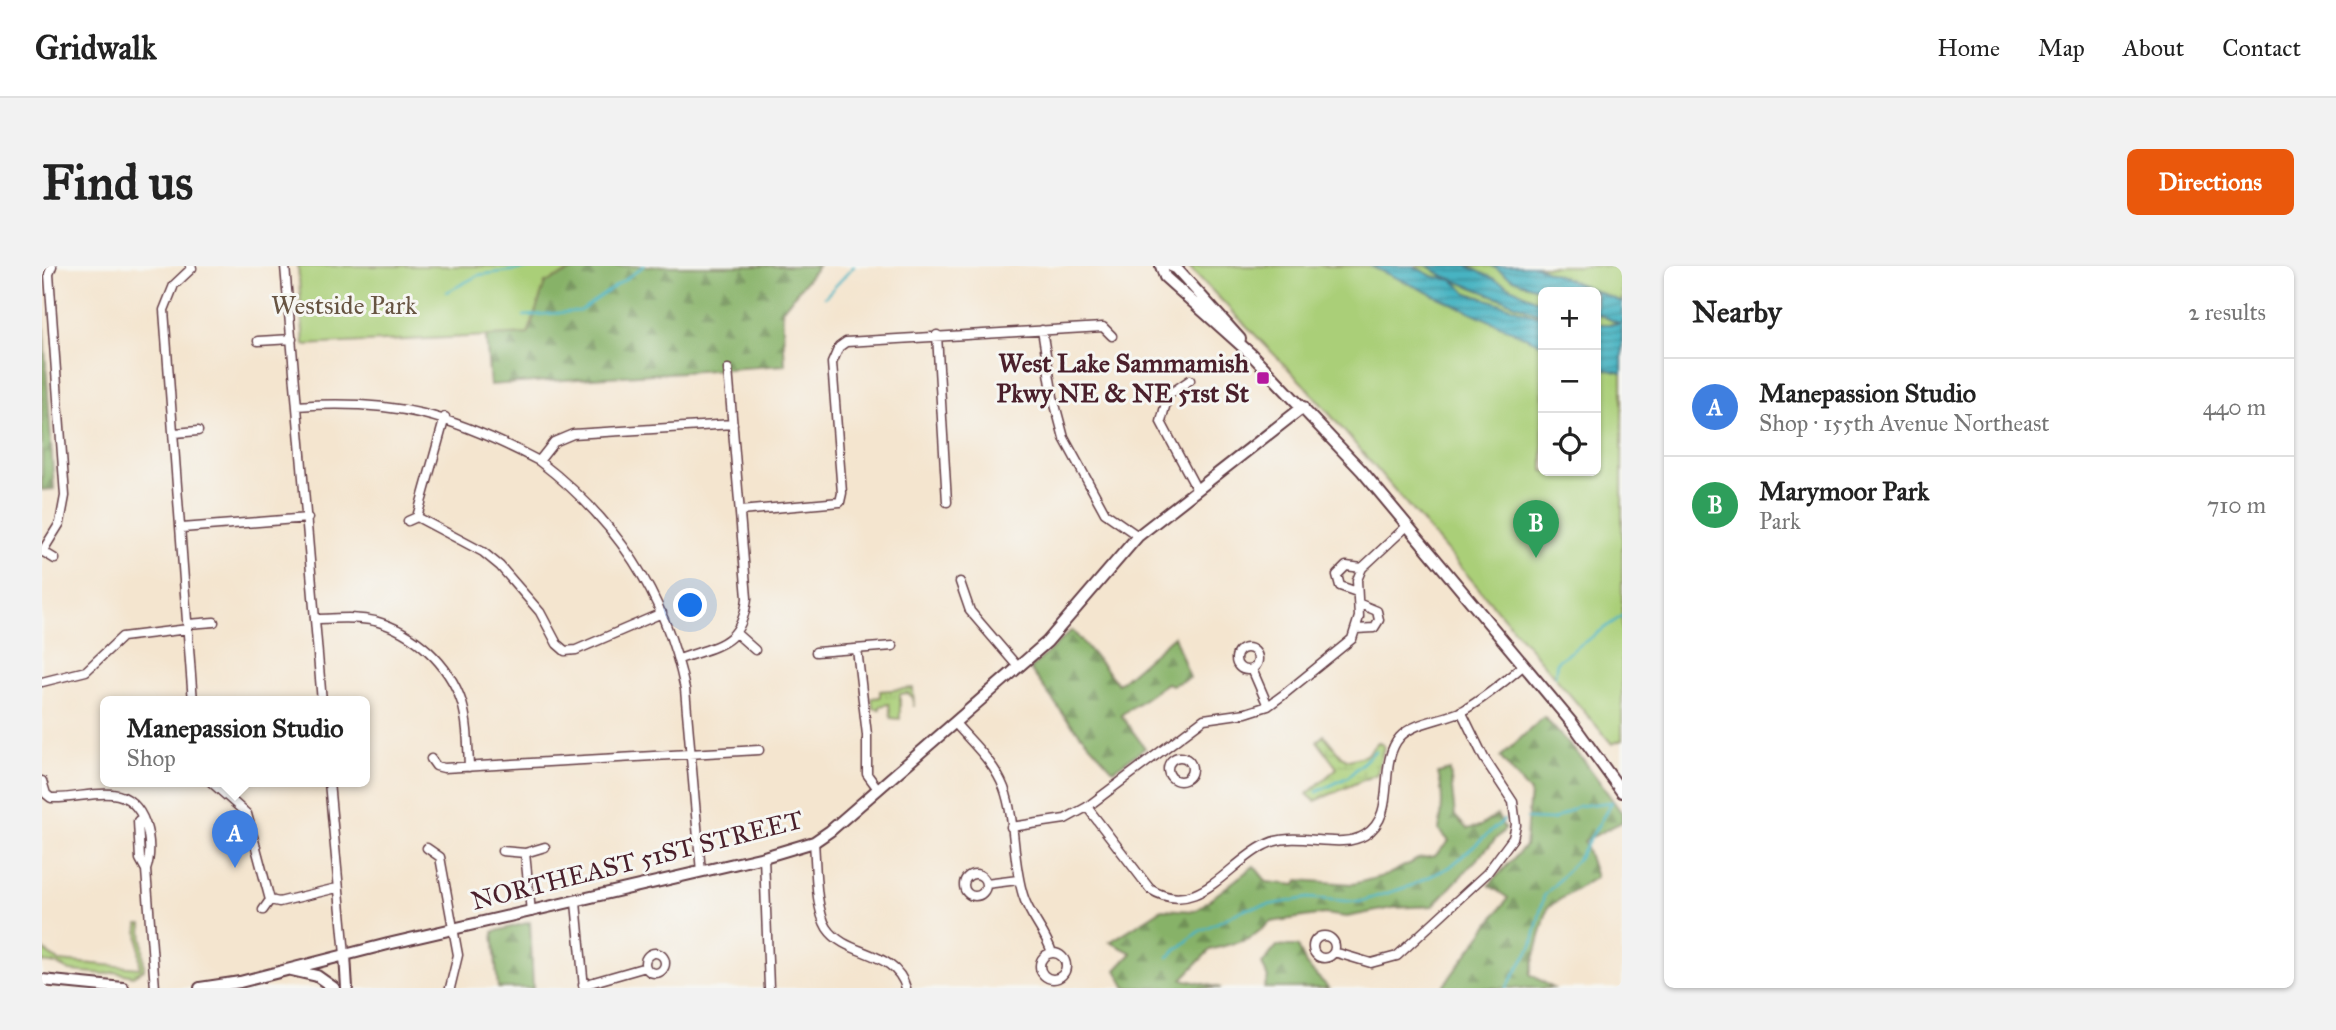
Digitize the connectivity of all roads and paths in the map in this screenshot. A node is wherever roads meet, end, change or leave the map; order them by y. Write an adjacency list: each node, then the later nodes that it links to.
1 (52, 266): 30 (street)
2 (285, 266): 9 (street)
3 (1161, 266): 11 (main road)
4 (1171, 266): 11 (main road)
5 (193, 267): 19 (street)
6 (1042, 330): 7 (street); 8 (street); 29 (street)
7 (937, 335): 22 (street); 23 (street)
8 (1112, 336)
9 (292, 339): 10 (street); 14 (street)
10 (258, 341)
11 (1252, 355): 15 (main road)
12 (729, 369): 17 (street)
13 (1190, 380): 21 (street)
14 (297, 406): 16 (street); 25 (street)
15 (1303, 407): 21 (main road, NORTHEAST 51ST STREET); 27 (main road)
16 (444, 417): 20 (street); 24 (street)
17 (733, 424): 20 (street); 23 (street)
18 (198, 431): 19 (street)
19 (175, 433): 28 (street)
20 (539, 461): 36 (street)
21 (1197, 490): 29 (main road, NORTHEAST 51ST STREET)
22 (947, 502)
23 (740, 511): 41 (street)
24 (417, 517): 26 (street); 45 (street)
25 (308, 518): 28 (street); 37 (street)
26 (408, 522)
27 (1406, 527): 32 (street); 49 (main road)
28 (182, 528): 39 (street)
29 (1138, 536): 50 (main road, NORTHEAST 51ST STREET)
30 (42, 551): 31 (street)
31 (55, 559)
32 (1362, 568): 34 (street); 34 (street)
33 (960, 582): 50 (street)
34 (1357, 592): 35 (street)
35 (1360, 604): 40 (street); 40 (street)
36 (662, 613): 45 (street); 47 (street)
37 (316, 620): 54 (street); 63 (street)
38 (214, 622): 39 (street)
39 (188, 626): 52 (street); 53 (street)
40 (1356, 629): 55 (street)
41 (737, 634): 44 (street); 47 (street)
42 (893, 646): 43 (street)
43 (857, 649): 46 (street); 67 (street)
44 (755, 650)
45 (565, 651): 48 (street)
46 (817, 652)
47 (679, 659): 60 (street)
48 (561, 660)
49 (1524, 665): 56 (street); 68 (main road)
50 (1018, 667): 57 (main road, NORTHEAST 51ST STREET)
51 (1252, 669): 55 (street)
52 (42, 682)
53 (193, 696)
54 (322, 696)
55 (1268, 706): 58 (street)
56 (1461, 711): 69 (street); 86 (street)
57 (955, 723): 67 (main road, NORTHEAST 51ST STREET); 70 (street)
58 (1164, 748): 62 (street); 69 (street)
59 (759, 750): 60 (street)
60 (691, 755): 63 (street); 77 (street)
61 (431, 759): 63 (street)
62 (1173, 760)
63 (469, 767)
64 (42, 781): 94 (street)
65 (217, 787): 81 (street)
66 (329, 787): 80 (street)
67 (878, 789): 71 (main road, NORTHEAST 51ST STREET)
68 (1622, 792)
69 (1087, 807): 70 (street)
70 (1011, 827): 78 (street)
71 (814, 842): 76 (main road, NORTHEAST 51ST STREET); 100 (street)
72 (545, 847): 75 (street)
73 (427, 848): 85 (street)
74 (502, 851): 75 (street)
75 (524, 853): 84 (street)
76 (764, 858): 77 (main road, NORTHEAST 51ST STREET); 99 (street)
77 (701, 872): 82 (main road, NORTHEAST 51ST STREET)
78 (1018, 880): 79 (street); 87 (street)
79 (986, 884)
80 (337, 887): 81 (street); 88 (street)
81 (270, 900): 83 (street)
82 (576, 902): 84 (main road, NORTHEAST 51ST STREET); 92 (street)
83 (263, 910)
84 (531, 912): 85 (main road, NORTHEAST 51ST STREET)
85 (451, 930): 88 (main road, NORTHEAST 51ST STREET); 98 (street)
86 (1334, 951)
87 (1052, 953)
88 (345, 955): 90 (main road, NORTHEAST 51ST STREET); 97 (main road)
89 (646, 967): 92 (street)
90 (288, 970): 95 (main road, NORTHEAST 51ST STREET); 96 (main road)
91 (42, 980): 93 (main road)
92 (584, 987)
93 (124, 988)
94 (155, 988)
95 (200, 988)
96 (334, 988)
97 (347, 988)
98 (450, 988)
99 (769, 988)
100 (906, 988)

